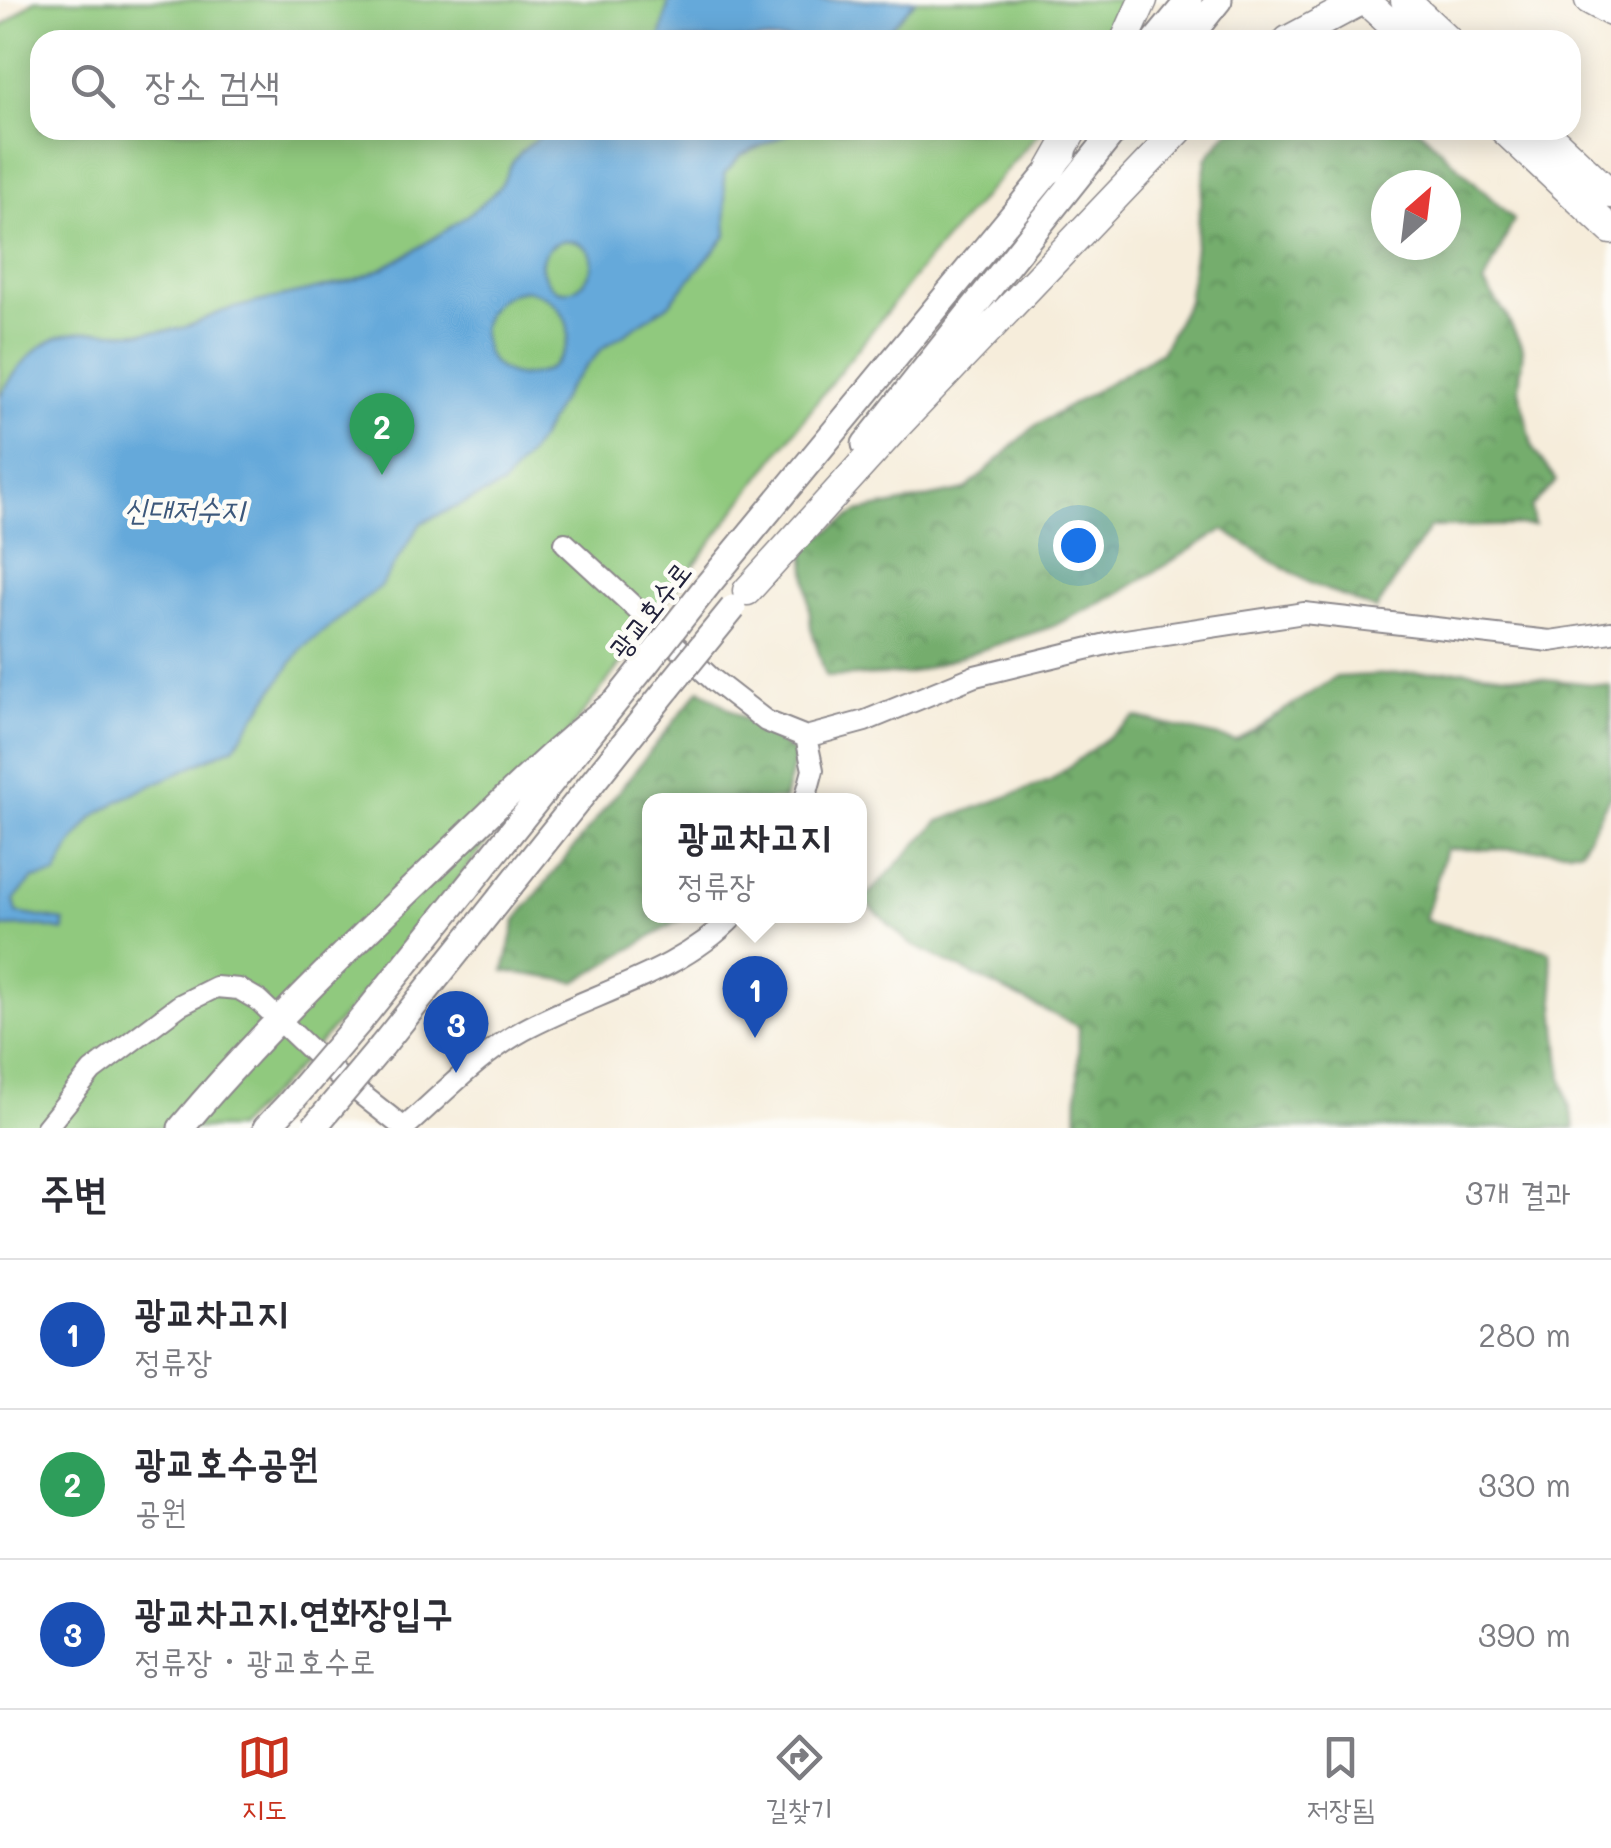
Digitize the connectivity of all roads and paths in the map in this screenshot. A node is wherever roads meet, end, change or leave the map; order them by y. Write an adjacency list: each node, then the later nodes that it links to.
1 (1143, 0): 8 (highway)
2 (1188, 0): 9 (main road)
3 (1219, 0): 10 (main road)
4 (1364, 0): 11 (highway); 12 (highway)
5 (1405, 0): 13 (highway)
6 (1589, 0): 7 (highway)
7 (1611, 12)
8 (1130, 30)
9 (1164, 30)
10 (1195, 30)
11 (1307, 30)
12 (1397, 30)
13 (1437, 30)
14 (1068, 140): 20 (highway)
15 (1075, 140): 20 (main road, 광교호수로)
16 (1108, 140): 24 (main road)
17 (1169, 140): 24 (highway)
18 (1515, 140): 22 (highway)
19 (1554, 140): 21 (highway)
20 (1051, 170): 26 (main road, 광교호수로, bridge)
21 (1611, 194)
22 (1611, 230)
23 (566, 543): 27 (street)
24 (740, 599): 31 (main road, bridge)
25 (1611, 632): 27 (street)
26 (614, 703): 30 (main road); 34 (main road, 광교호수로, bridge)
27 (806, 736): 28 (street)
28 (807, 793)
29 (725, 923): 35 (street)
30 (278, 1019): 32 (street); 33 (main road); 35 (street)
31 (314, 1127)
32 (46, 1128)
33 (181, 1128)
34 (266, 1128)
35 (404, 1128)

